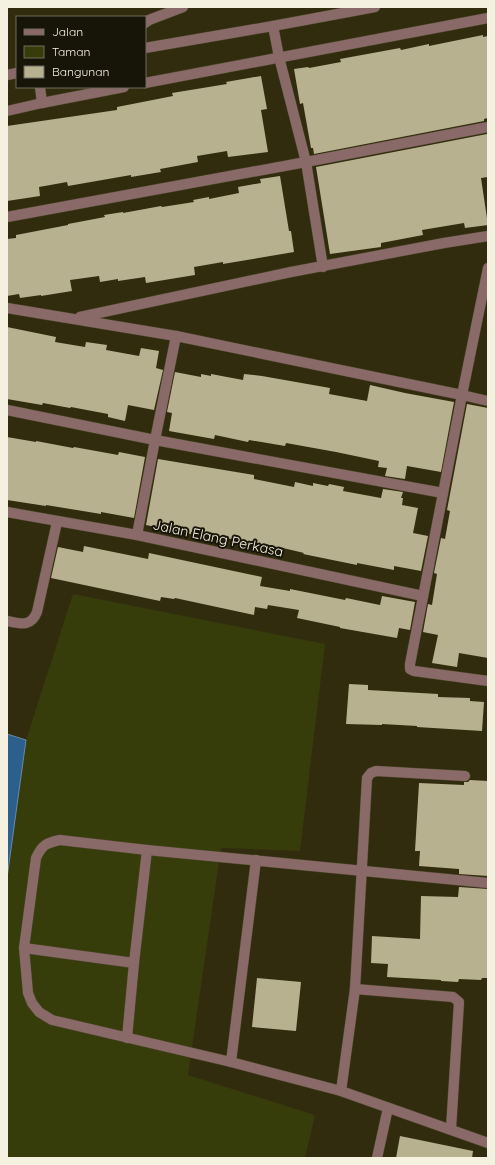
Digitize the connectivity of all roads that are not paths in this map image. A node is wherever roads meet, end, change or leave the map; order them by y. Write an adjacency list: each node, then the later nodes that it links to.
1 (183, 7): 5 (street)
2 (375, 7): 3 (street)
3 (356, 9): 6 (street)
4 (488, 18): 8 (street)
5 (146, 23)
6 (272, 26): 7 (street); 8 (street)
7 (146, 48)
8 (279, 57): 9 (street); 15 (street)
9 (146, 83)
10 (40, 88): 12 (street)
11 (119, 88): 12 (street)
12 (42, 103): 13 (street)
13 (7, 111)
14 (488, 127): 15 (street)
15 (306, 162): 16 (street); 18 (street)
16 (7, 217)
17 (488, 236): 18 (street)
18 (323, 267): 21 (street)
19 (488, 268): 23 (street)
20 (7, 308): 21 (street)
21 (74, 318): 22 (street)
22 (176, 336): 23 (street); 26 (street)
23 (462, 395): 24 (street); 27 (street)
24 (488, 401)
25 (7, 410): 26 (street)
26 (155, 440): 27 (street); 30 (street)
27 (444, 493): 31 (street)
28 (7, 512): 29 (street, Jalan Elang Perkasa)
29 (57, 522): 30 (street, Jalan Elang Perkasa); 32 (street)
30 (136, 535): 31 (street, Jalan Elang Perkasa)
31 (423, 596): 33 (street)
32 (7, 621)
33 (488, 681)
34 (465, 776): 37 (street)
35 (147, 850): 36 (street); 39 (street); 40 (street)
36 (256, 860): 37 (street); 43 (street)
37 (363, 871): 38 (street); 41 (street)
38 (488, 883)
39 (24, 948): 40 (street); 42 (street)
40 (134, 963): 42 (street)
41 (355, 988): 44 (street); 46 (street)
42 (128, 1038): 43 (street)
43 (231, 1062): 44 (street)
44 (341, 1091): 45 (street)
45 (388, 1108): 46 (street); 48 (street)
46 (451, 1129): 47 (street)
47 (488, 1143)
48 (377, 1158)

